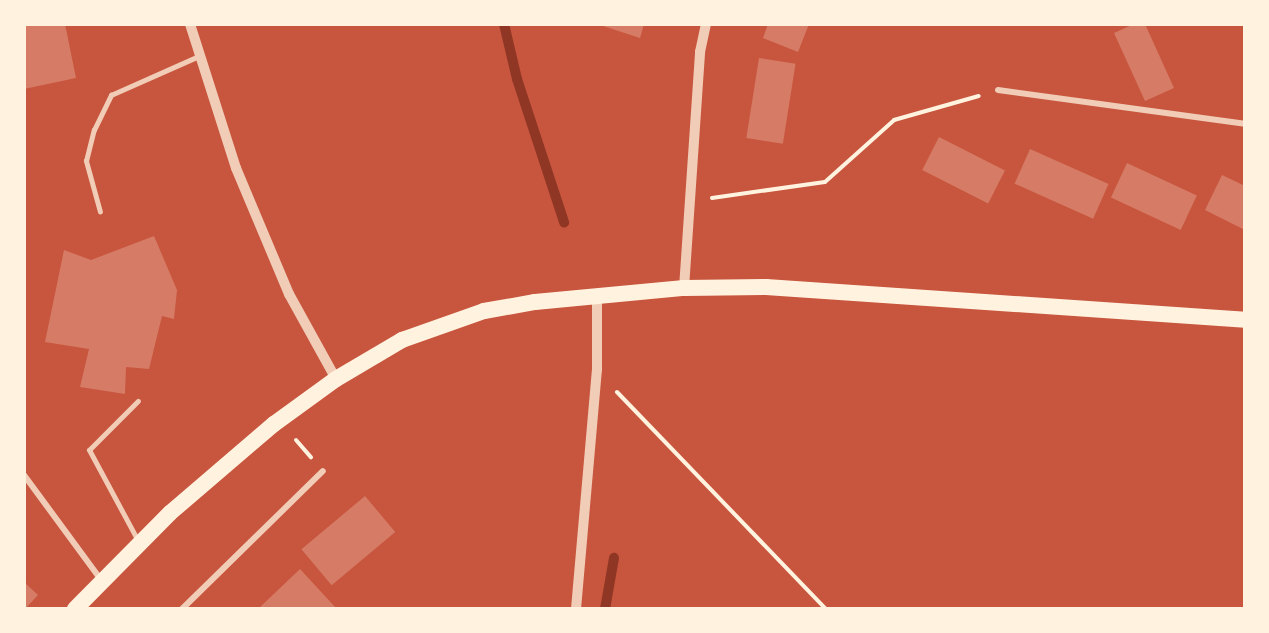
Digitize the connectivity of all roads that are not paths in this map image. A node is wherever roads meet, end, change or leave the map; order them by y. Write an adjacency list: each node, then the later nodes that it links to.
1 (190, 24): 3 (street)
2 (706, 24): 7 (street)
3 (201, 55): 6 (lane); 10 (street)
4 (998, 90): 5 (street)
5 (1245, 124)
6 (100, 212)
7 (684, 288): 8 (highway); 9 (highway)
8 (597, 296): 10 (highway); 18 (street)
9 (1245, 320)
10 (336, 379): 14 (highway)
11 (138, 401): 14 (lane)
12 (323, 471): 17 (street)
13 (24, 475): 15 (street)
14 (139, 543): 15 (highway)
15 (102, 580): 16 (highway)
16 (75, 609)
17 (182, 609)
18 (576, 609)

